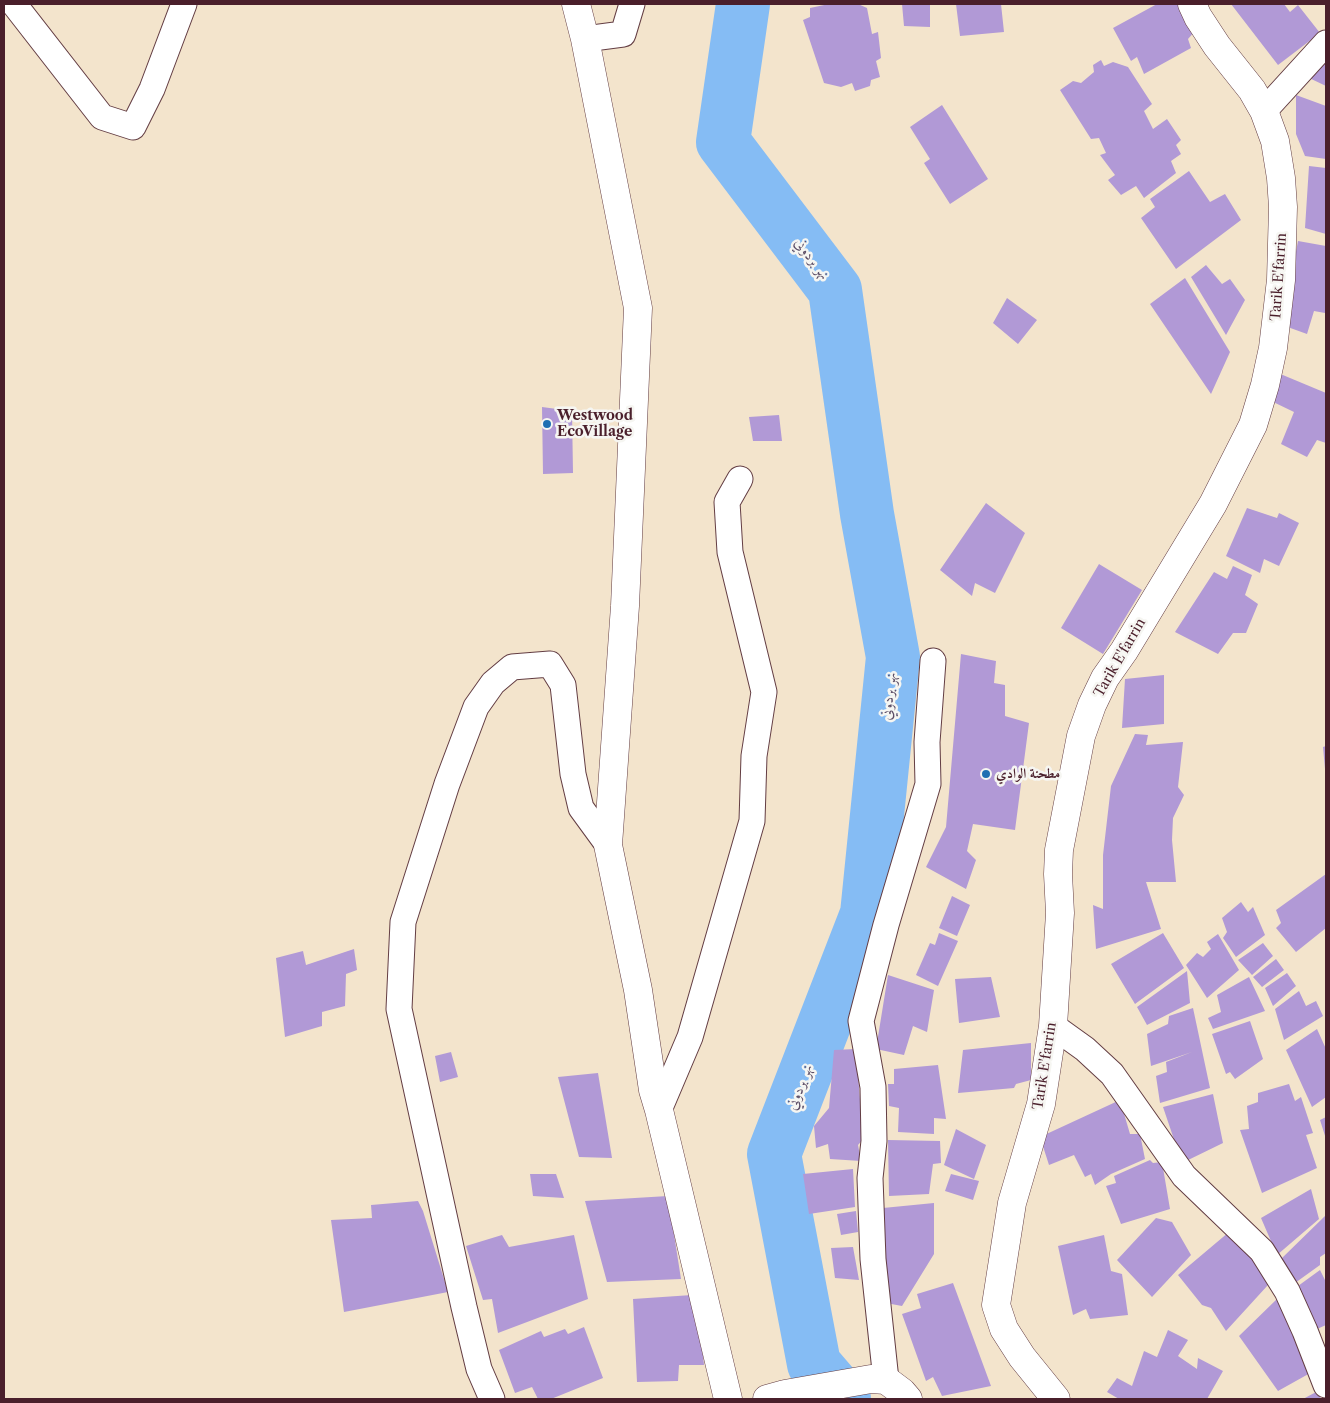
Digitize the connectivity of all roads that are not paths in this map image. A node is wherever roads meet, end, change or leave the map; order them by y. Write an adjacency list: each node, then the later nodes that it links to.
1 (14, 4): 2 (street)
2 (184, 4)
3 (576, 4): 6 (street)
4 (632, 4): 6 (street)
5 (1192, 4): 8 (street, Tarik E'farrin)
6 (585, 39): 11 (street)
7 (1326, 43): 8 (street)
8 (1264, 111): 12 (street, Tarik E'farrin)
9 (740, 479): 13 (street)
10 (933, 661): 14 (street)
11 (608, 845): 13 (street); 16 (street)
12 (1053, 1026): 15 (street); 20 (street, Tarik E'farrin)
13 (659, 1110): 17 (street)
14 (878, 1380): 18 (street); 19 (street)
15 (1326, 1384)
16 (492, 1399)
17 (728, 1399)
18 (766, 1399)
19 (908, 1399)
20 (1056, 1399)

